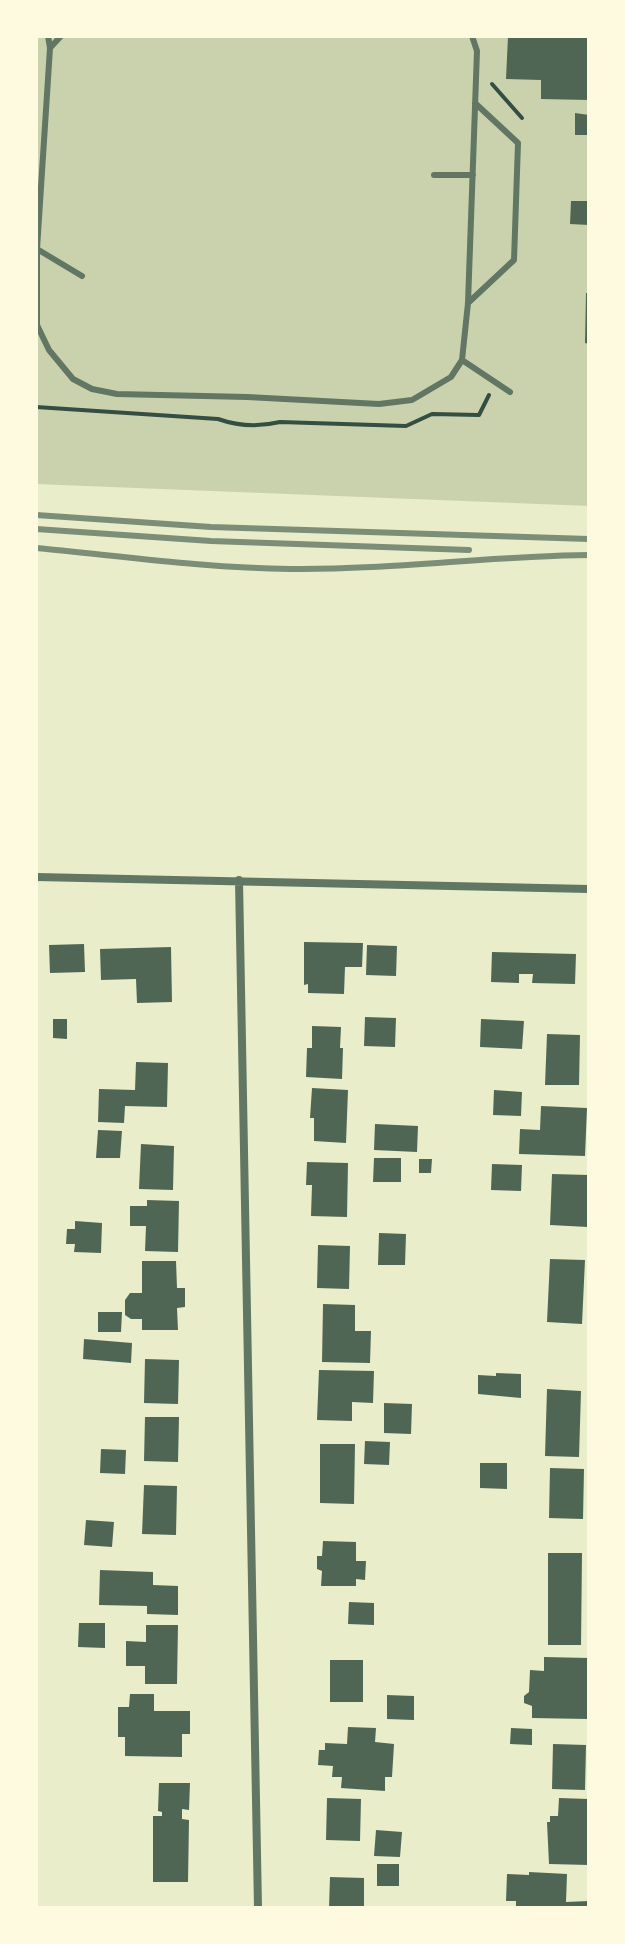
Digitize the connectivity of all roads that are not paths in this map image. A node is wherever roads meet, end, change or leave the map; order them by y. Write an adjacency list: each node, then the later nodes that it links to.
1 (48, 36): 4 (lane)
2 (61, 36): 4 (lane)
3 (472, 36): 5 (lane)
4 (50, 48): 8 (lane)
5 (475, 103): 7 (lane); 10 (lane)
6 (434, 175): 7 (lane)
7 (473, 175): 10 (lane)
8 (37, 249): 9 (lane); 11 (lane)
9 (82, 276)
10 (468, 303): 11 (lane)
11 (462, 360): 12 (lane)
12 (510, 392)
13 (36, 877): 14 (street)
14 (239, 880): 15 (street); 16 (street)
15 (589, 889)
16 (258, 1908)

